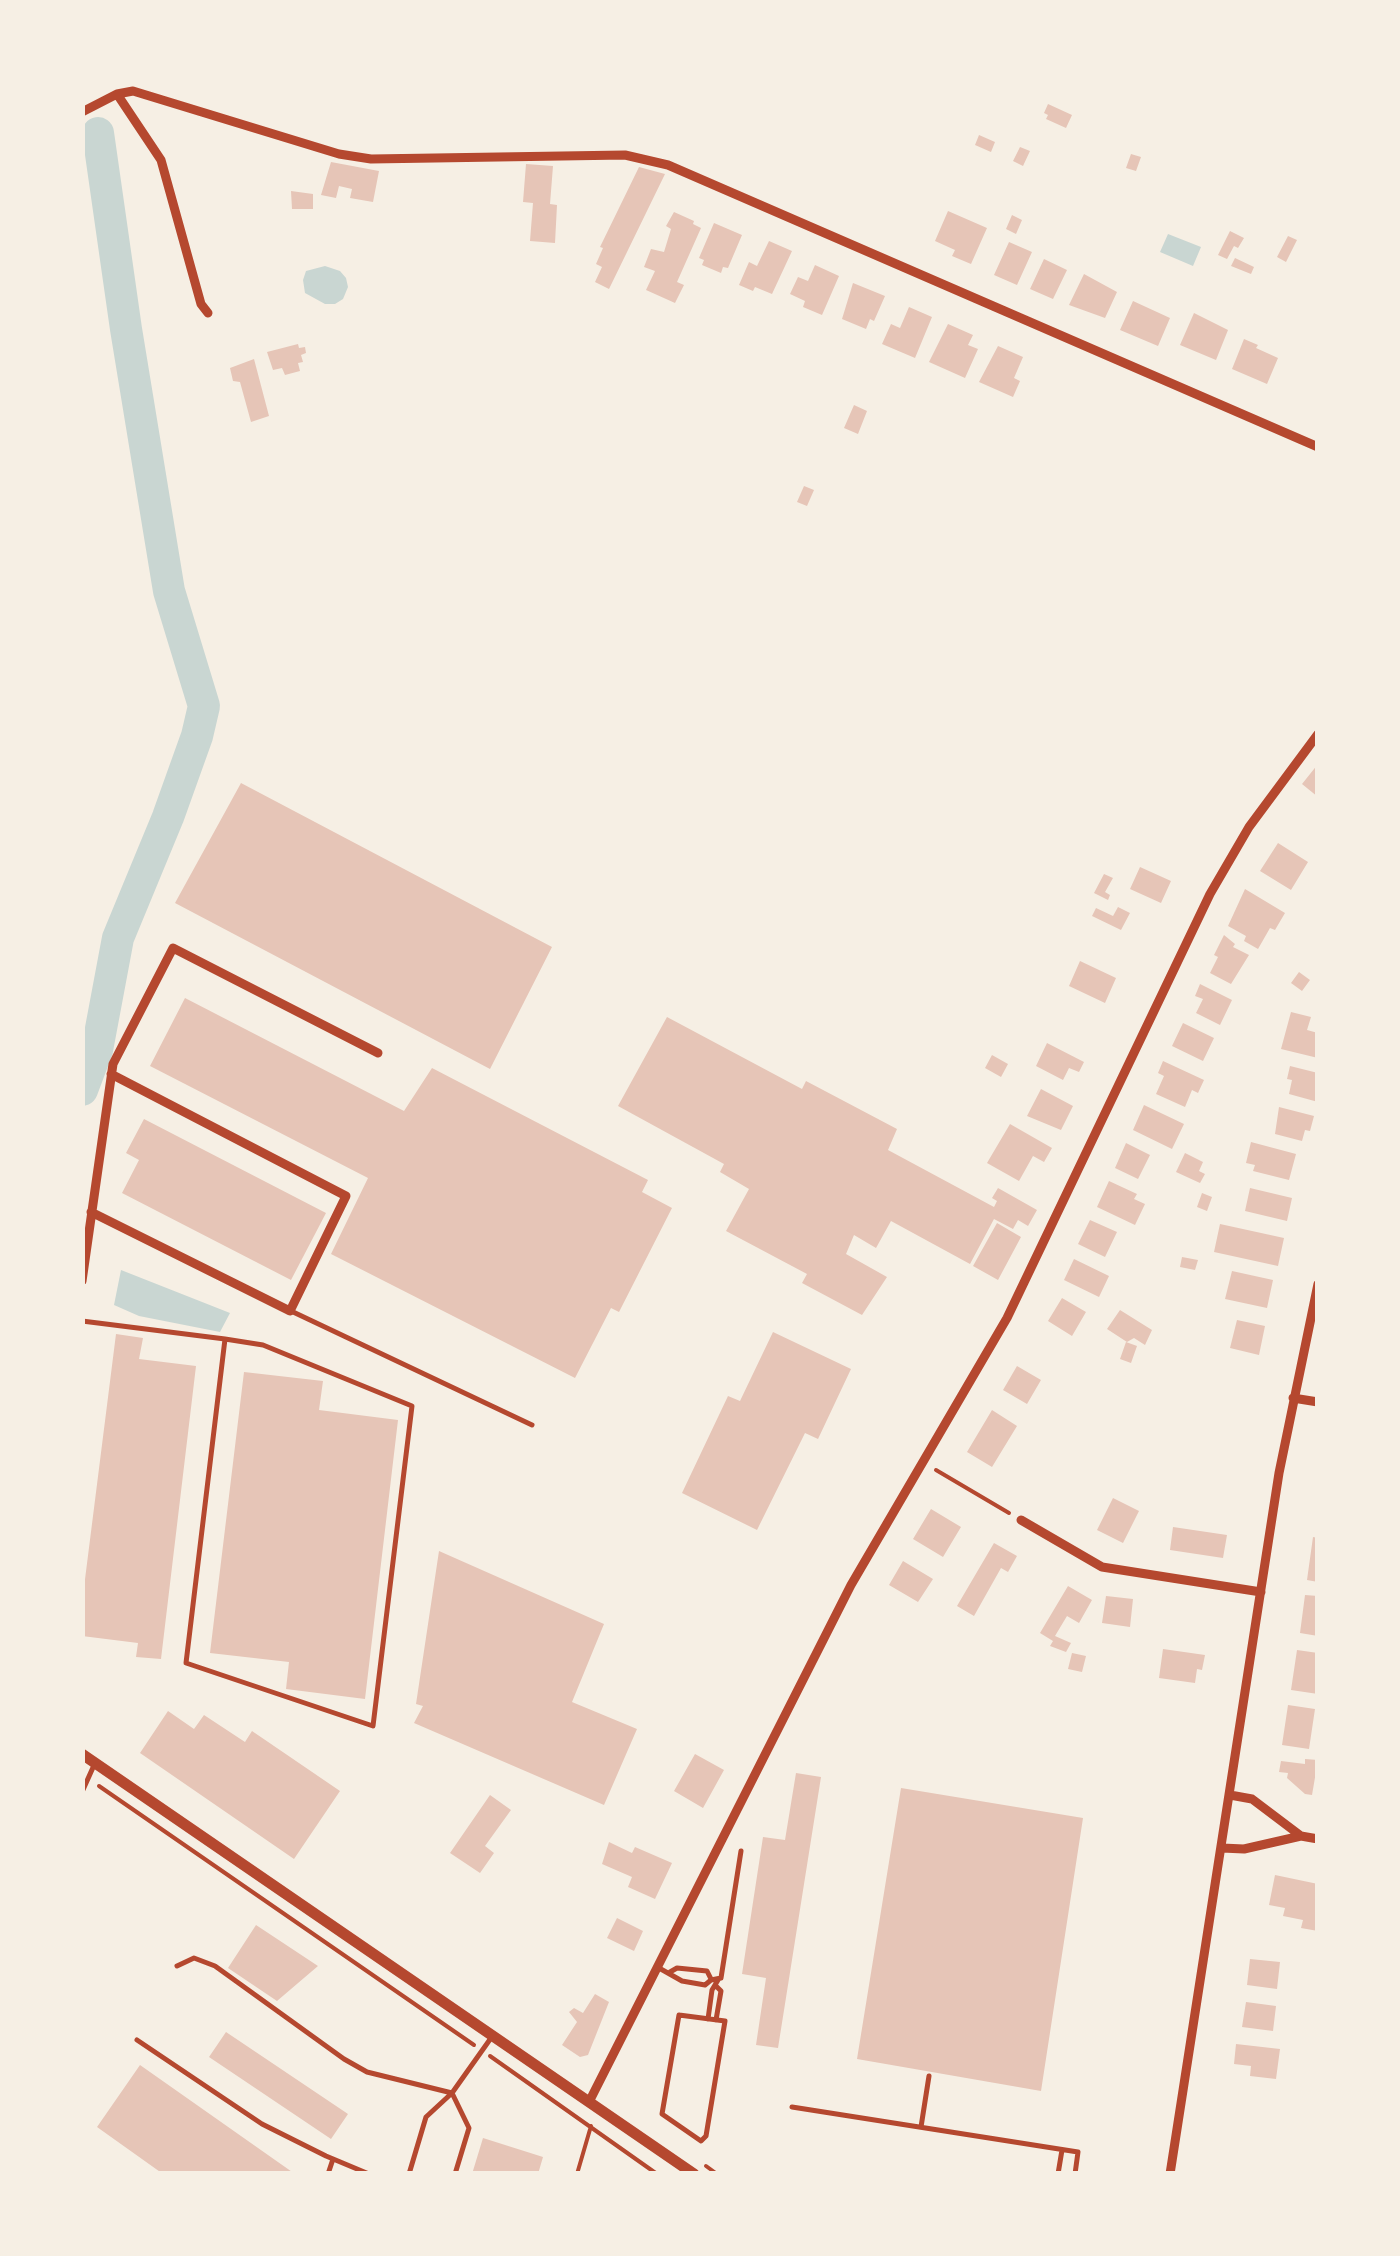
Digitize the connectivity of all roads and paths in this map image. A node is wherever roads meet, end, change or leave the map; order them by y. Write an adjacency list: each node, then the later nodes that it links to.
1 (122, 82): 2 (street)
2 (117, 94): 3 (street); 4 (street); 5 (street)
3 (82, 112)
4 (208, 313)
5 (1318, 446)
6 (1316, 739): 18 (street)
7 (378, 1053): 8 (street)
8 (111, 1074): 9 (street); 12 (street)
9 (91, 1212): 10 (street); 12 (street)
10 (82, 1281)
11 (1318, 1284): 15 (street)
12 (290, 1310): 17 (lane)
13 (82, 1321): 14 (lane)
14 (226, 1340): 14 (lane)
15 (1293, 1398): 16 (street); 20 (street)
16 (1318, 1402)
17 (532, 1425)
18 (924, 1461): 19 (path); 31 (street)
19 (1021, 1520): 20 (street)
20 (1261, 1592): 25 (street)
21 (82, 1754): 22 (street)
22 (96, 1764): 23 (lane); 36 (street)
23 (86, 1778): 24 (lane); 38 (path)
24 (82, 1792)
25 (1230, 1795): 26 (street); 28 (street)
26 (1301, 1836): 27 (street); 28 (street)
27 (1318, 1839)
28 (1222, 1848): 56 (street)
29 (740, 1851): 33 (lane)
30 (177, 1966): 40 (lane)
31 (659, 1968): 32 (lane); 41 (street)
32 (670, 1972): 33 (lane); 33 (lane)
33 (715, 1982): 34 (lane); 35 (lane)
34 (708, 2019): 35 (lane); 35 (lane)
35 (716, 2020)
36 (493, 2035): 38 (lane); 41 (street)
37 (137, 2040): 46 (lane)
38 (483, 2051): 40 (lane); 43 (path)
39 (929, 2076): 44 (lane)
40 (452, 2093): 49 (lane); 50 (lane)
41 (589, 2102): 53 (street)
42 (792, 2107): 44 (lane)
43 (591, 2126): 51 (path); 52 (path)
44 (921, 2127): 45 (lane)
45 (1062, 2150): 54 (lane); 55 (lane)
46 (333, 2159): 47 (lane); 48 (lane)
47 (328, 2174)
48 (370, 2174)
49 (409, 2174)
50 (455, 2174)
51 (577, 2174)
52 (656, 2174)
53 (694, 2174)
54 (1058, 2174)
55 (1075, 2174)
56 (1170, 2174)

